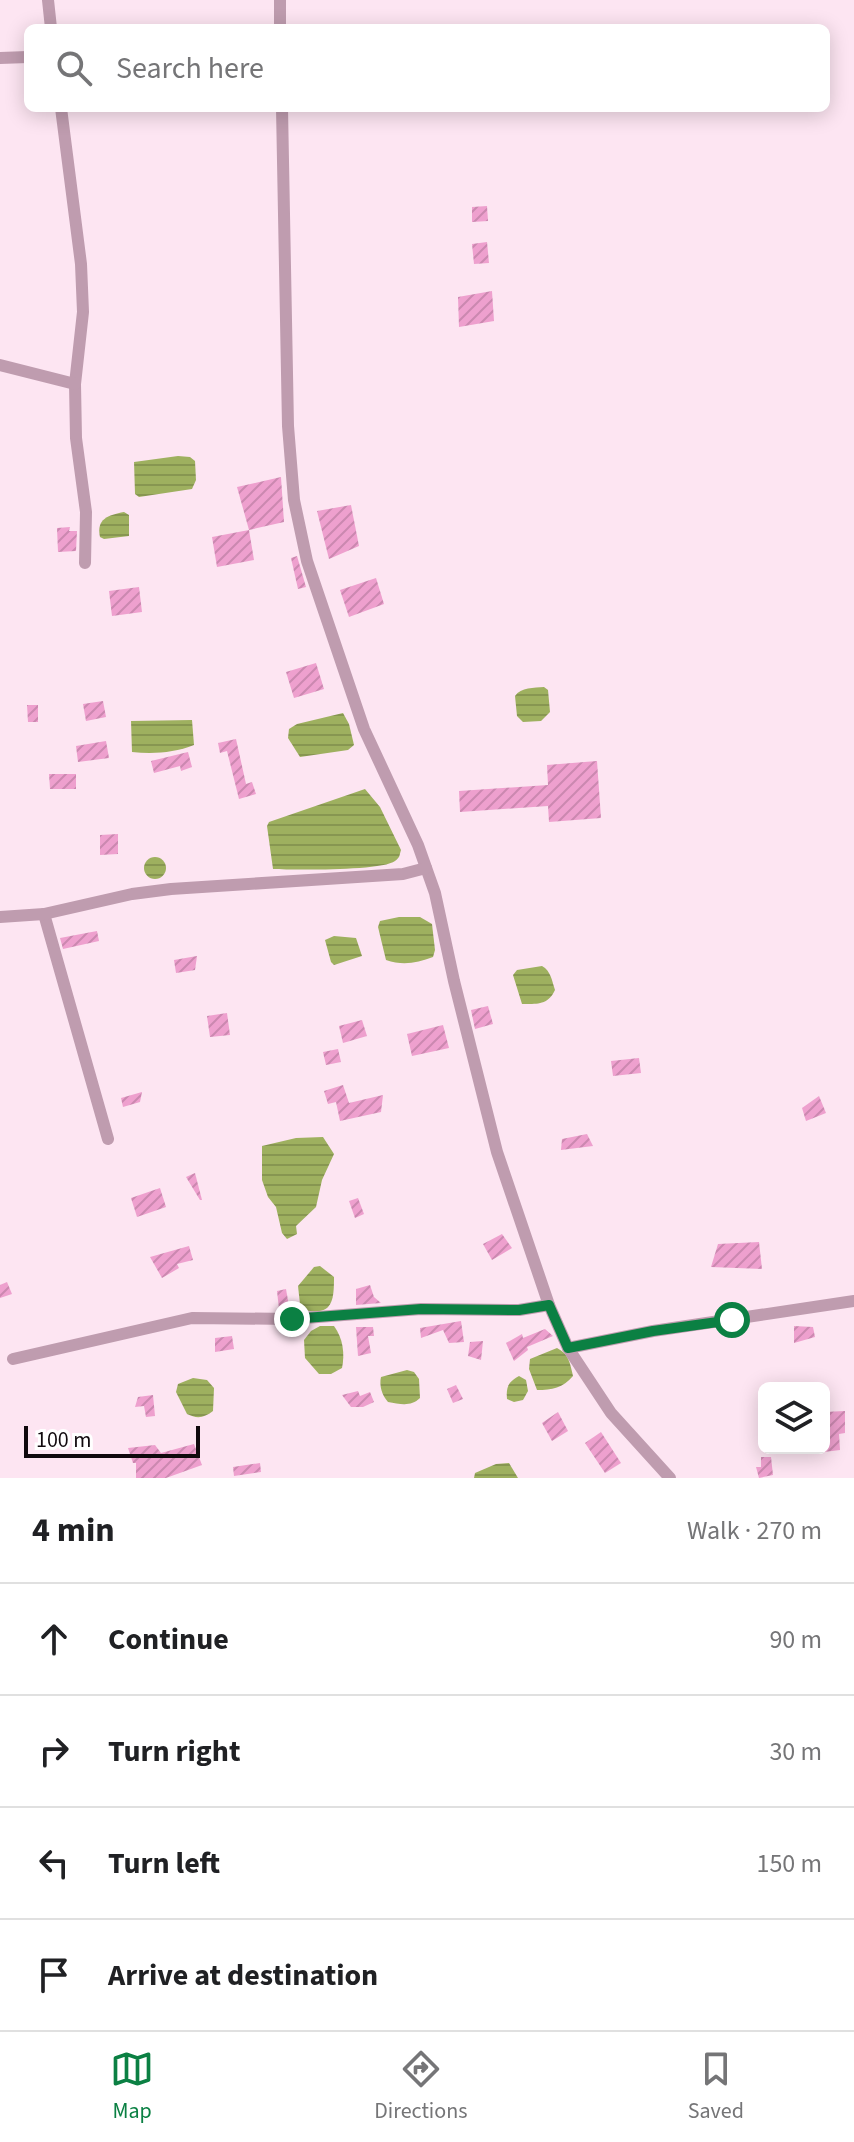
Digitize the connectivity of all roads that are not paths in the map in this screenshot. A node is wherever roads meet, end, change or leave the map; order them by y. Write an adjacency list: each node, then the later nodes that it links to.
1 (48, 0): 3 (street)
2 (280, 0): 4 (street)
3 (51, 24)
4 (280, 24)
5 (24, 57): 6 (street)
6 (0, 58)
7 (62, 112): 10 (street)
8 (282, 112): 12 (street)
9 (0, 365): 10 (street)
10 (75, 384): 11 (street)
11 (85, 563)
12 (426, 868): 13 (street); 17 (street)
13 (44, 914): 14 (street); 15 (street)
14 (0, 917)
15 (108, 1139)
16 (854, 1301): 18 (street)
17 (549, 1305): 18 (street); 19 (street)
18 (568, 1348): 20 (street)
19 (13, 1359)
20 (670, 1478)

